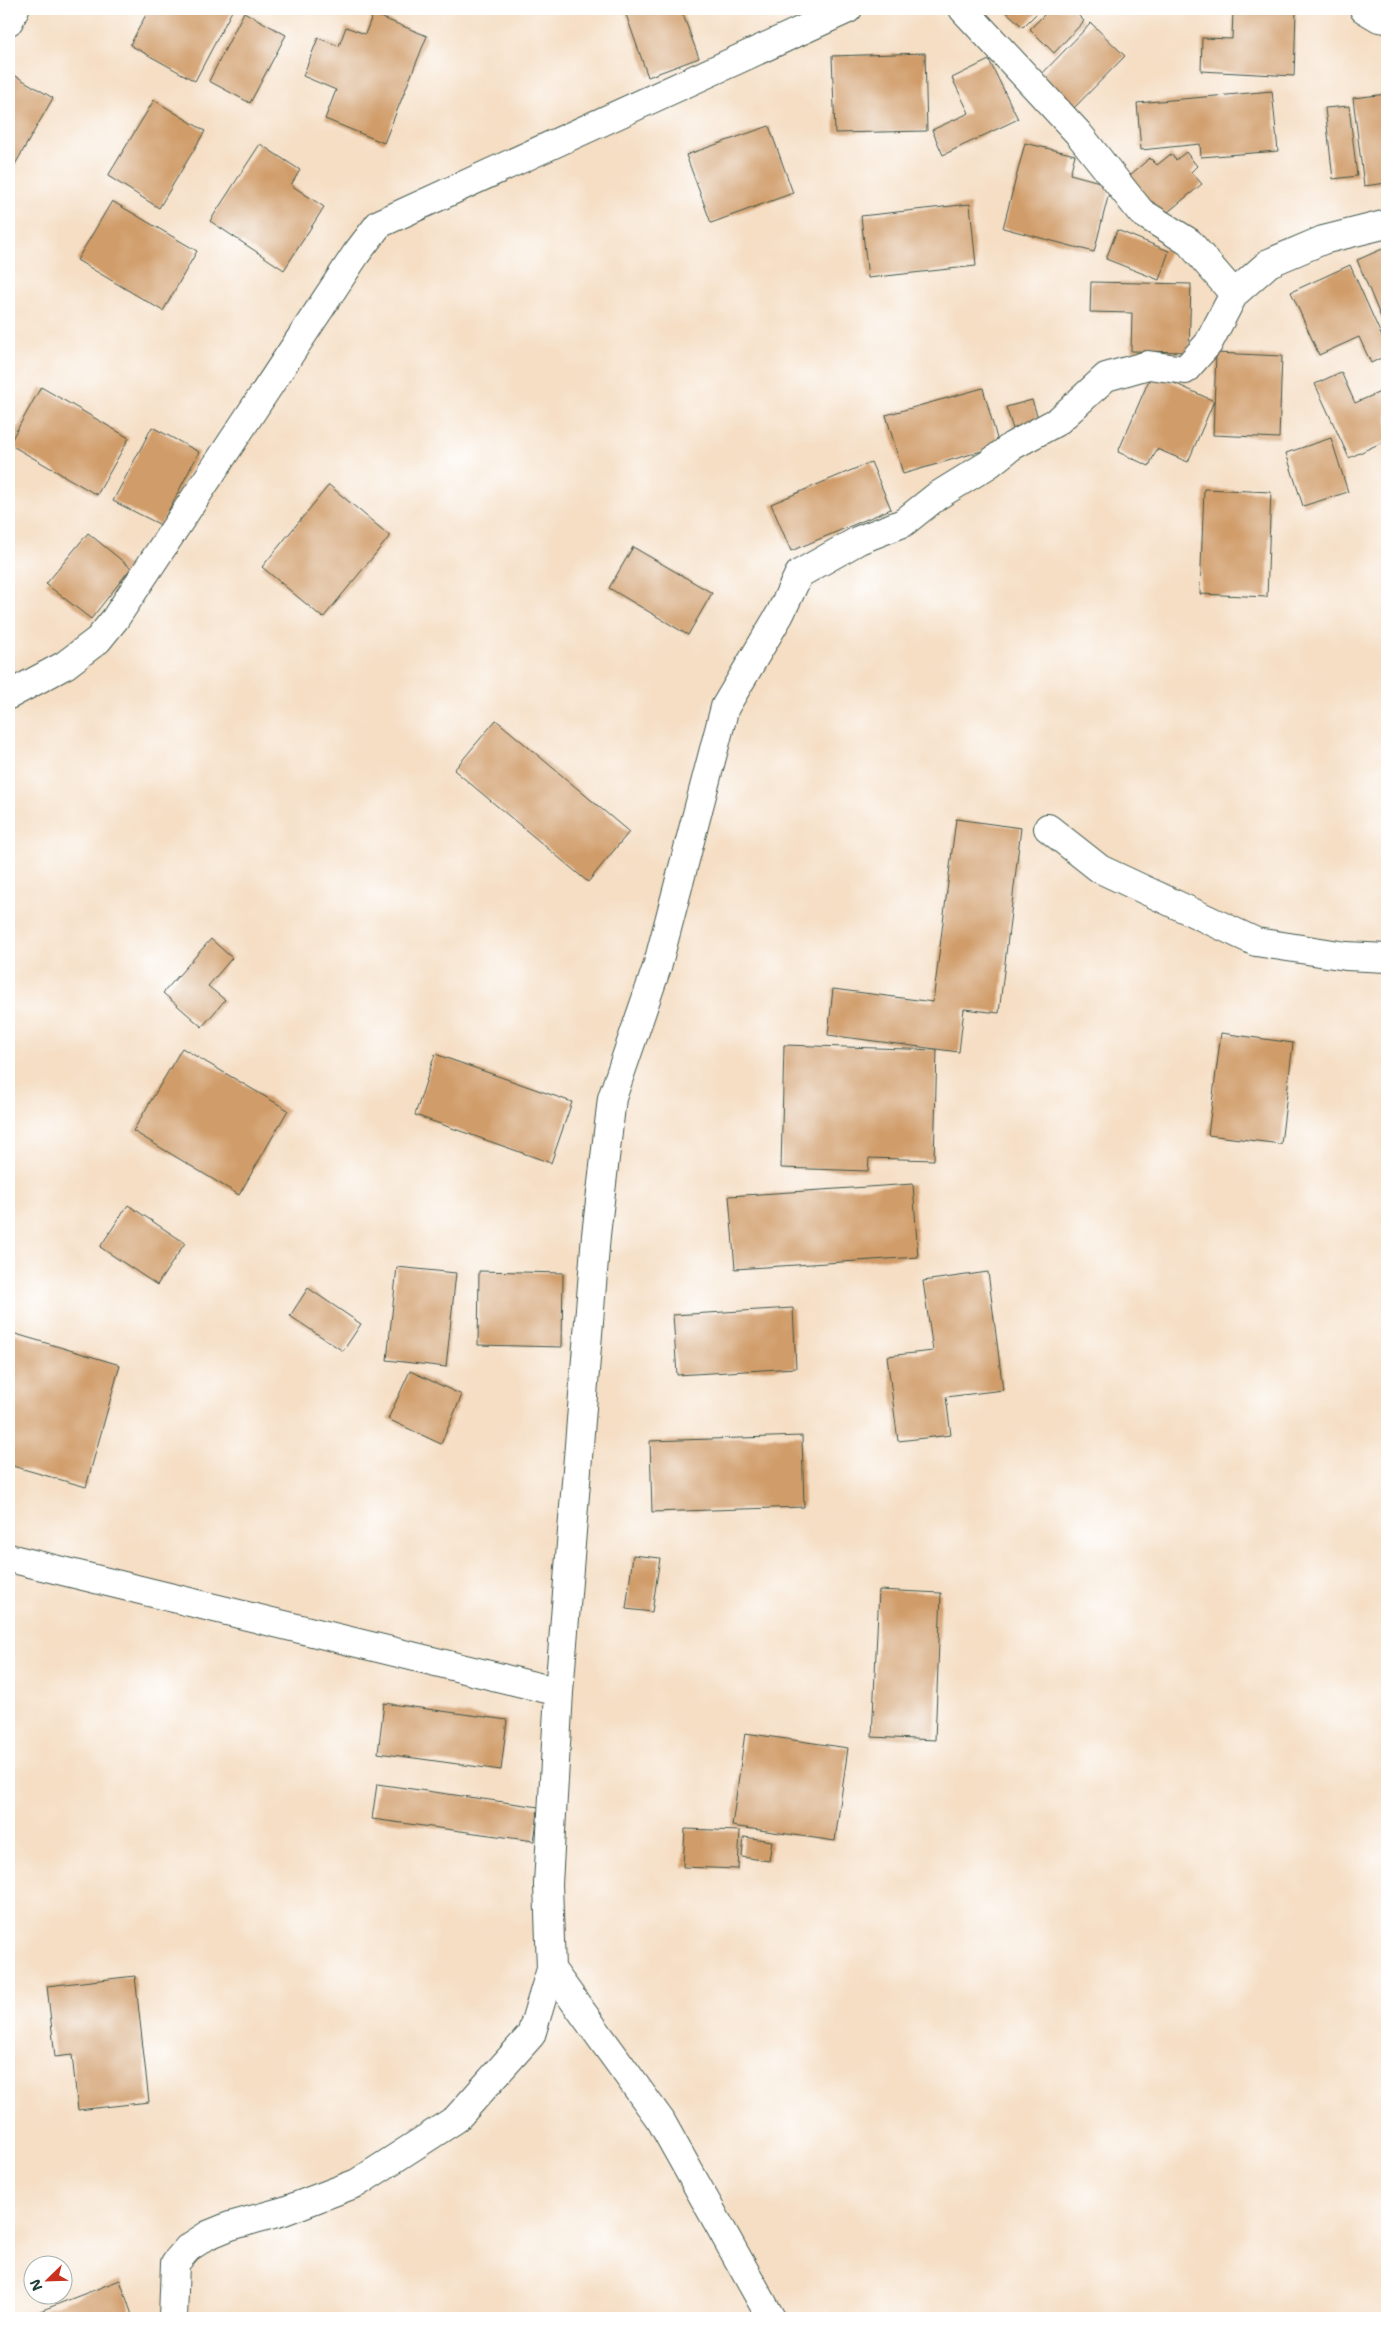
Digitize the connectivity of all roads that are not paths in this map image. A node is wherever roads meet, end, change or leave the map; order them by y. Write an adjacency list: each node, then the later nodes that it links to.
1 (15, 9): 6 (street)
2 (848, 9): 9 (street)
3 (962, 9): 8 (street)
4 (1364, 9): 5 (street)
5 (1387, 20)
6 (9, 21)
7 (1387, 224): 8 (street)
8 (1234, 294): 13 (street)
9 (9, 695)
10 (1048, 828): 11 (street)
11 (1387, 958)
12 (9, 1558): 13 (street)
13 (559, 1692): 14 (street)
14 (551, 1969): 15 (street); 16 (street)
15 (173, 2318)
16 (771, 2318)

